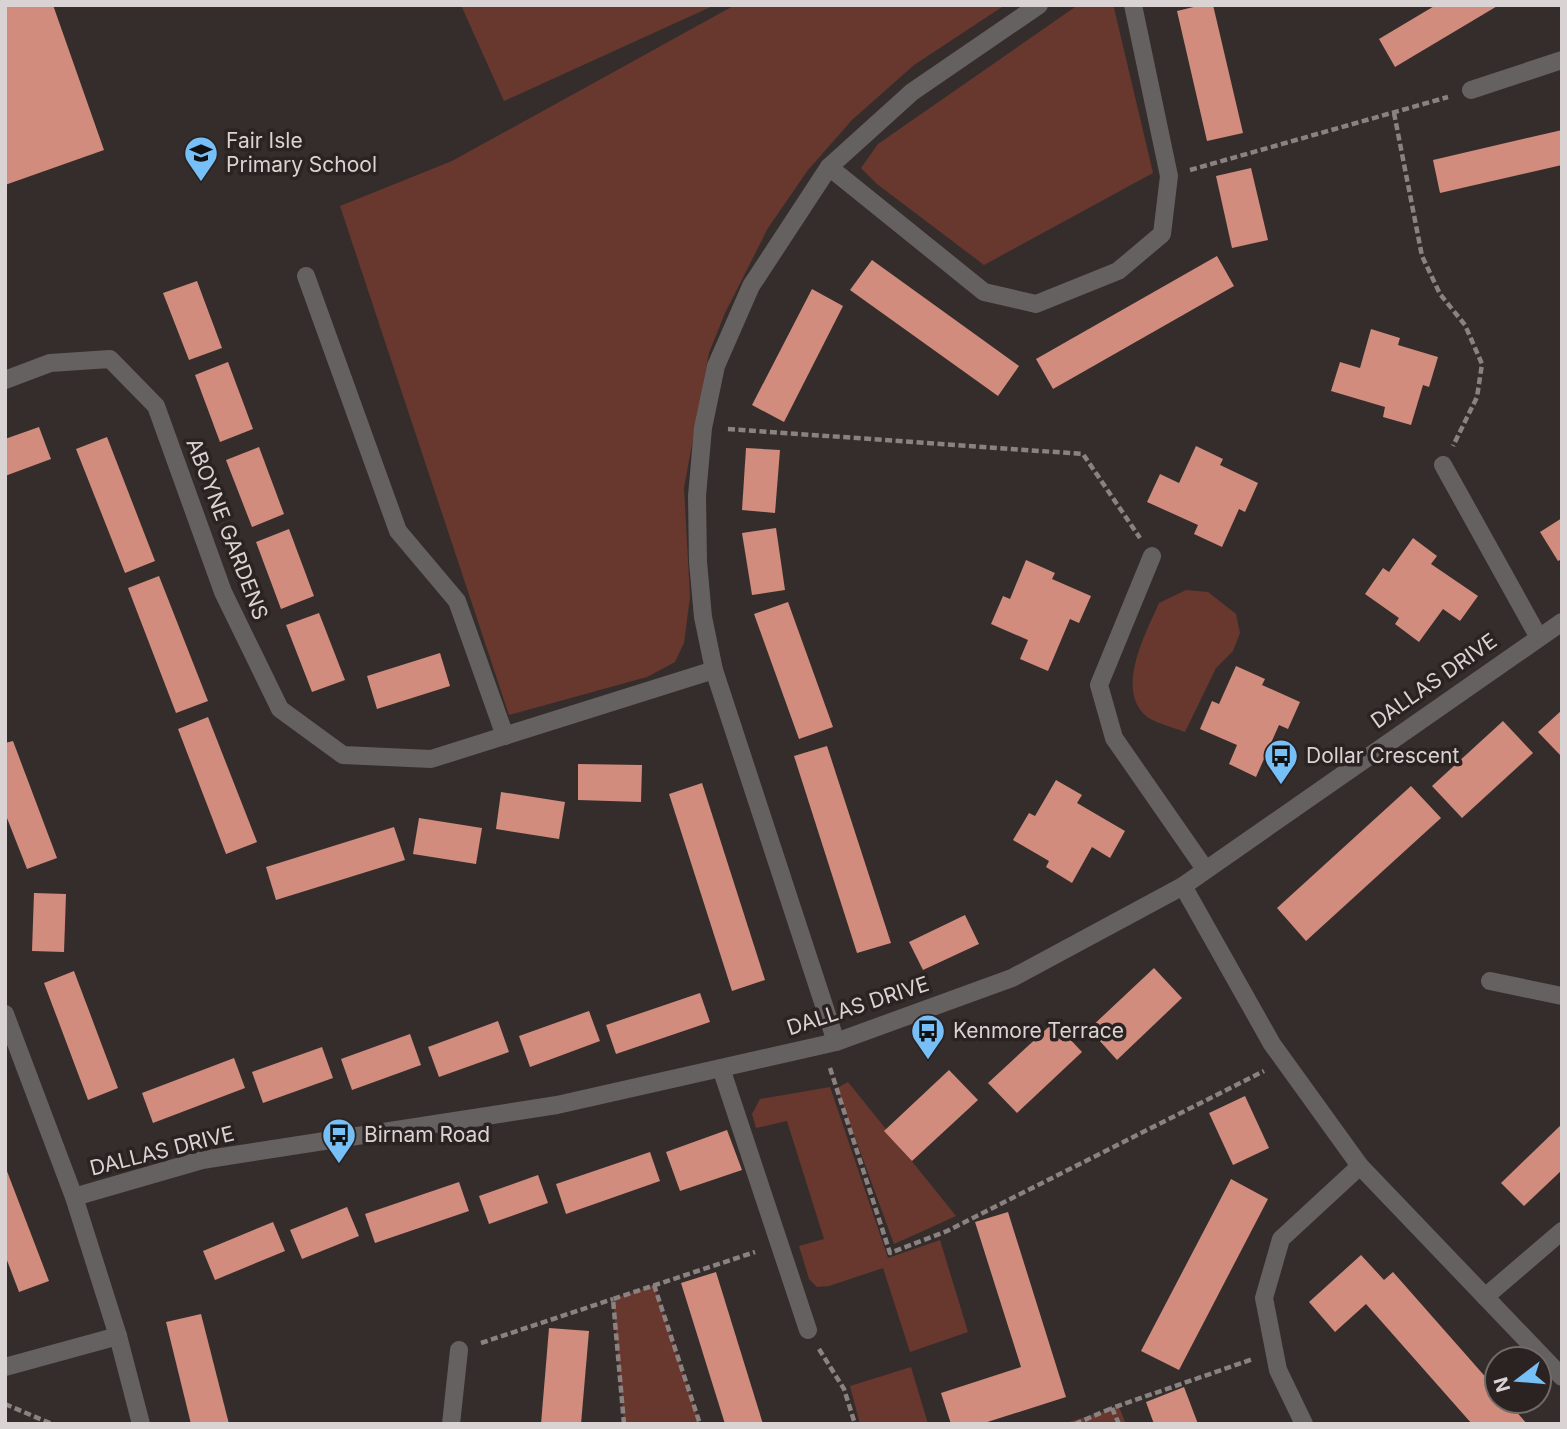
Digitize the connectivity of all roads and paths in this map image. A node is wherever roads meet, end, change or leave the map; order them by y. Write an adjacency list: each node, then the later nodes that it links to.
1 (1039, 5): 6 (street)
2 (1133, 5): 7 (street)
3 (1562, 60): 4 (street)
4 (1471, 90): 5 (path)
5 (1394, 113): 7 (path); 11 (path)
6 (829, 167): 7 (street); 15 (street)
7 (1169, 176)
8 (306, 276): 16 (street)
9 (5, 380): 16 (street, ABOYNE GARDENS)
10 (738, 430): 12 (path)
11 (1443, 465): 14 (street)
12 (1152, 556): 17 (street)
13 (1562, 622): 14 (street, DALLAS DRIVE)
14 (1538, 636): 17 (street, DALLAS DRIVE)
15 (714, 670): 16 (street, ABOYNE GARDENS); 22 (street)
16 (505, 736)
17 (1205, 869): 18 (street, DALLAS DRIVE)
18 (1183, 886): 22 (street, DALLAS DRIVE); 23 (street)
19 (1490, 981): 20 (street)
20 (1562, 996)
21 (5, 1014): 26 (street)
22 (830, 1043): 23 (path); 24 (street, DALLAS DRIVE)
23 (1283, 1061): 25 (street)
24 (721, 1068): 26 (street, DALLAS DRIVE); 28 (street)
25 (1360, 1166): 30 (street); 35 (street)
26 (74, 1197): 33 (street)
27 (1562, 1231): 30 (street)
28 (780, 1244): 29 (path); 32 (street)
29 (654, 1285): 31 (path); 44 (path)
30 (1485, 1297): 37 (street)
31 (613, 1299): 34 (path); 43 (path)
32 (808, 1330): 45 (path)
33 (118, 1336): 36 (street); 41 (street)
34 (459, 1350): 42 (street)
35 (1274, 1351): 39 (path); 48 (street)
36 (5, 1367)
37 (1562, 1377)
38 (5, 1404): 40 (path)
39 (1112, 1408): 46 (path); 47 (path)
40 (52, 1424)
41 (141, 1424)
42 (451, 1424)
43 (624, 1424)
44 (700, 1424)
45 (855, 1424)
46 (1075, 1424)
47 (1119, 1424)
48 (1304, 1424)

